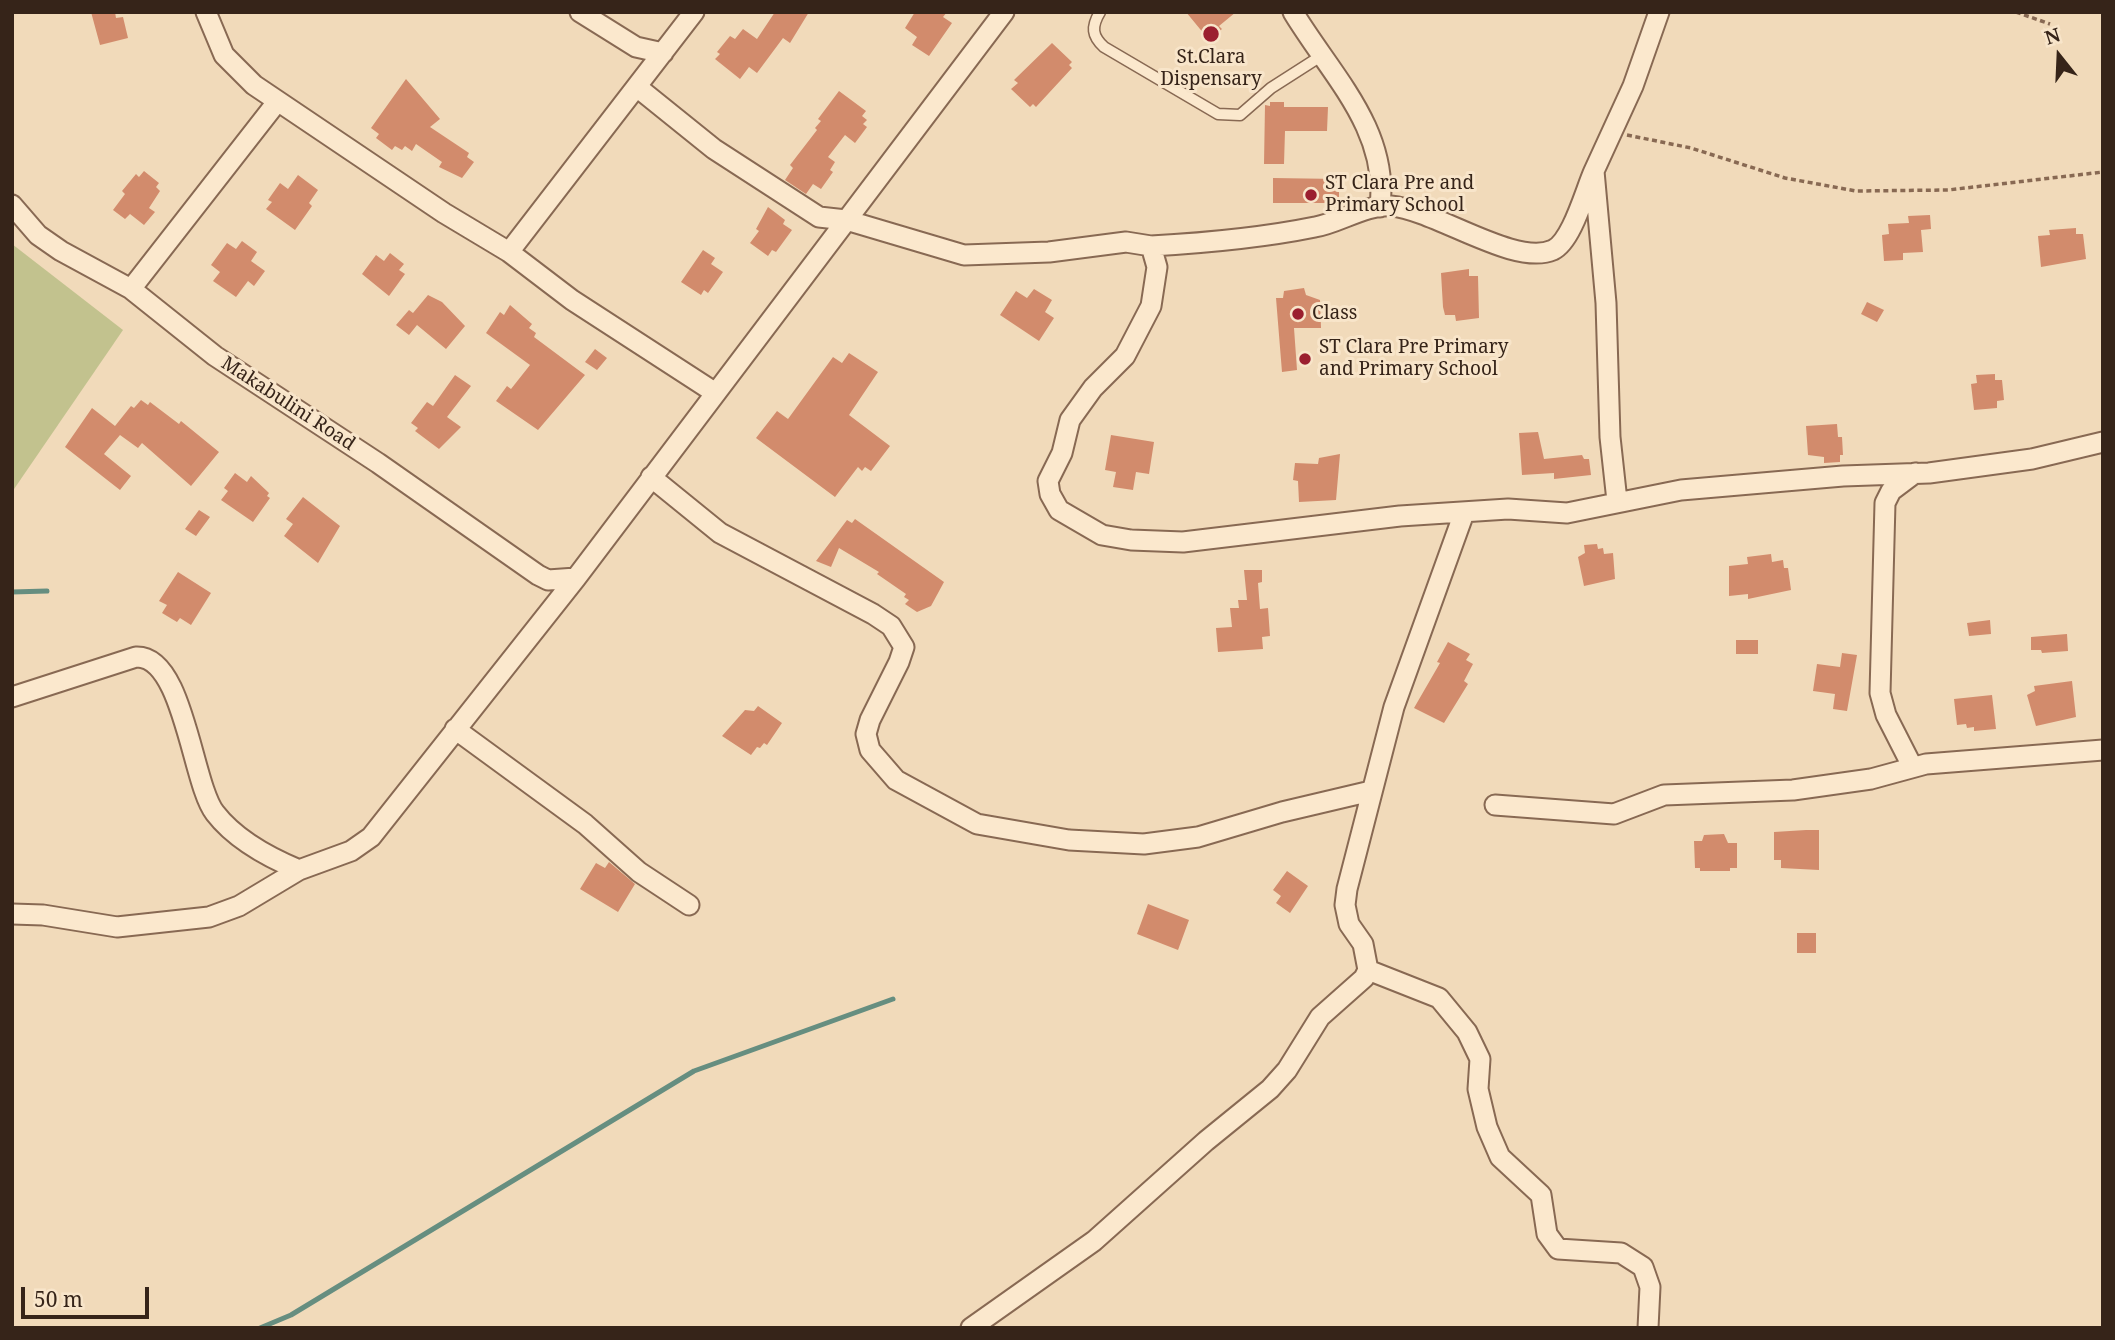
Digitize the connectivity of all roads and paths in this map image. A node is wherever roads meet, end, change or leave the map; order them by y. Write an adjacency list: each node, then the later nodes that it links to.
1 (206, 12): 13 (street)
2 (580, 12): 10 (street)
3 (694, 12): 10 (street)
4 (1004, 12): 19 (street)
5 (1100, 12): 11 (lane)
6 (1293, 12): 11 (street)
7 (1659, 12): 14 (street)
8 (2016, 12): 9 (path)
9 (2050, 24)
10 (663, 52): 12 (street)
11 (1321, 56): 18 (street)
12 (637, 87): 19 (street); 21 (street)
13 (277, 102): 21 (street); 22 (street)
14 (1612, 131): 15 (street); 16 (path)
15 (1594, 171): 18 (street); 27 (street)
16 (2103, 172)
17 (12, 205): 22 (street, Makabulini Road)
18 (1380, 207): 20 (street)
19 (846, 220): 20 (street); 23 (street)
20 (1151, 246): 28 (street)
21 (509, 252): 23 (street)
22 (131, 289): 29 (street, Makabulini Road)
23 (714, 392): 26 (street)
24 (2103, 442): 25 (street)
25 (1916, 473): 27 (street); 33 (street)
26 (651, 477): 29 (street); 34 (street)
27 (1617, 501): 28 (street)
28 (1464, 513): 34 (street)
29 (576, 578): 31 (street)
30 (12, 697): 36 (street)
31 (456, 729): 36 (street); 37 (street)
32 (2103, 750): 33 (street)
33 (1912, 766): 35 (street)
34 (1371, 791): 39 (street)
35 (1494, 805)
36 (299, 870): 38 (street)
37 (688, 905)
38 (12, 914)
39 (1367, 970): 40 (street); 41 (street)
40 (971, 1328)
41 (1648, 1328)

